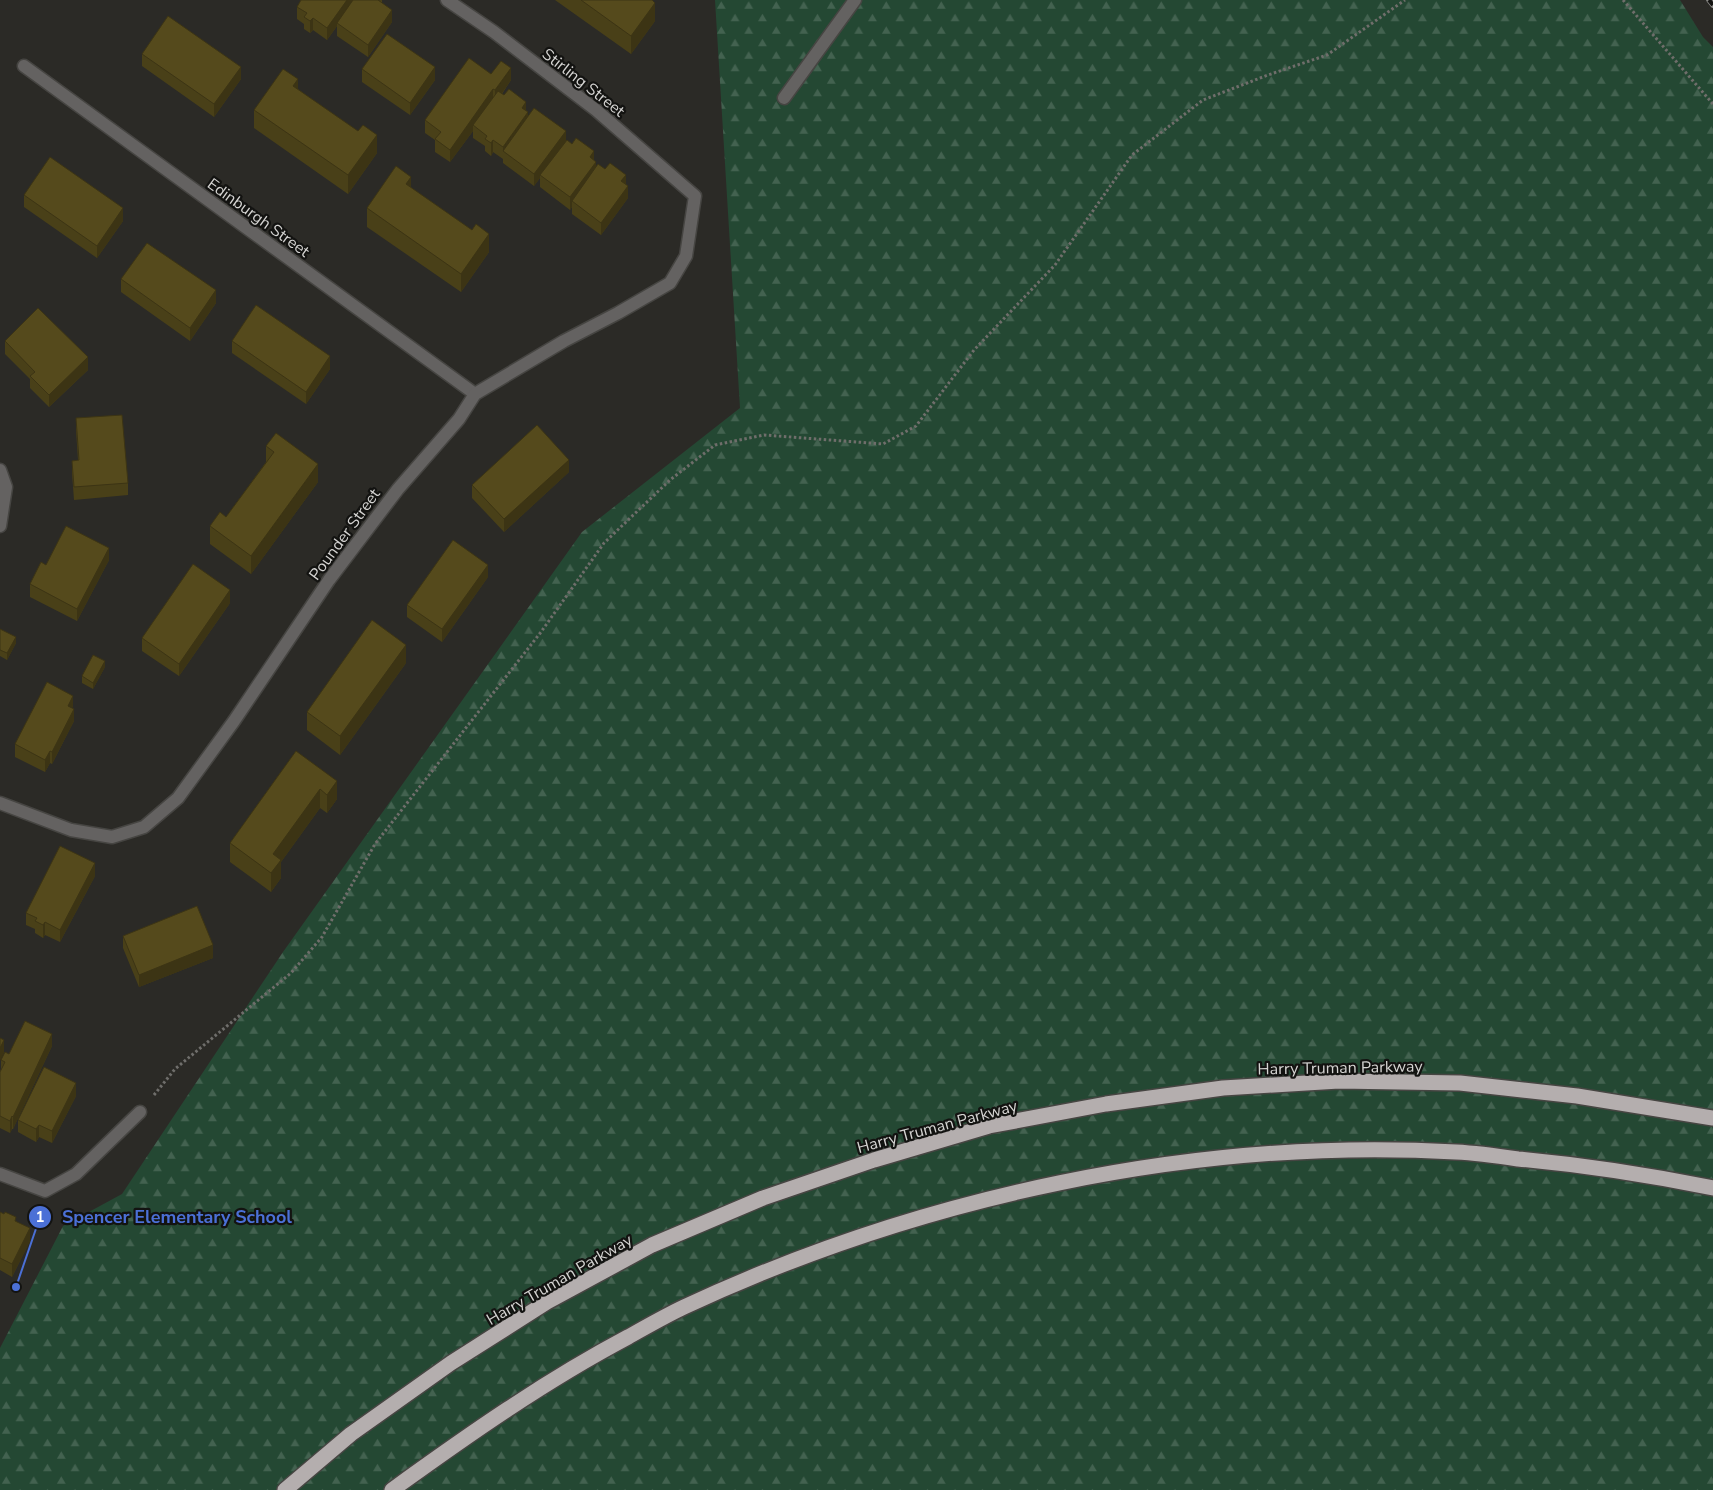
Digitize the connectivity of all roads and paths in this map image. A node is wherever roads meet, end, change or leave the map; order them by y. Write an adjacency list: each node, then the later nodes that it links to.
1 (447, 0): 8 (street, Stirling Street)
2 (855, 0): 6 (street)
3 (1405, 0): 13 (path)
4 (1623, 0): 7 (path)
5 (24, 66): 9 (street, Edinburgh Street)
6 (784, 98)
7 (1713, 104)
8 (695, 196): 9 (street, Pounder Street)
9 (475, 394): 12 (street, Pounder Street)
10 (0, 470): 11 (street)
11 (0, 526)
12 (0, 803)
13 (140, 1112): 15 (street)
14 (1713, 1118): 17 (highway, Harry Truman Parkway)
15 (0, 1174)
16 (1713, 1188): 18 (highway)
17 (285, 1490)
18 (392, 1490)

